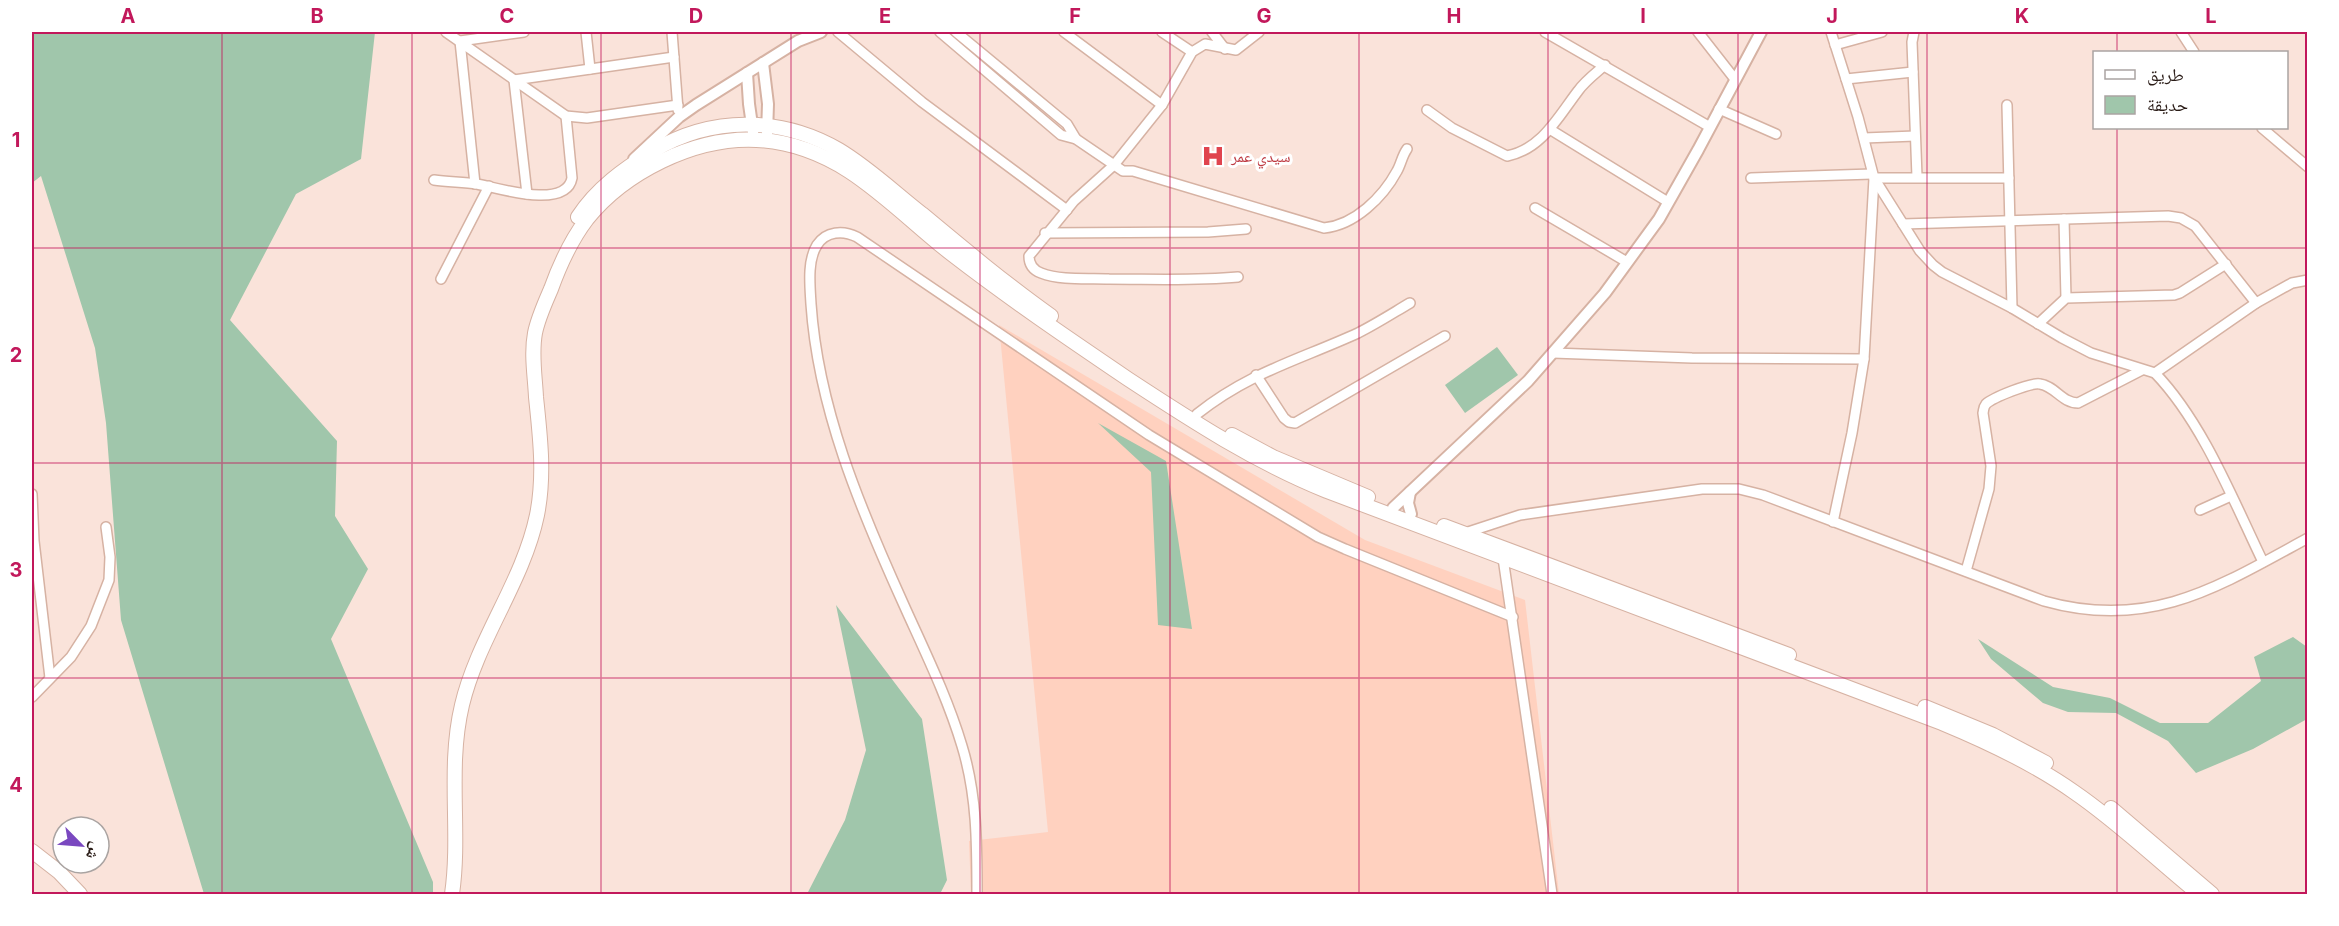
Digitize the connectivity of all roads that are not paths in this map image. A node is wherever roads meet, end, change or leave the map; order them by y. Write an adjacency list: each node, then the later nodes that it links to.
1 (446, 32): 20 (street)
2 (524, 32): 20 (street)
3 (586, 32): 28 (street)
4 (672, 32): 25 (street)
5 (821, 32): 26 (street)
6 (838, 32): 65 (street)
7 (940, 32): 49 (street)
8 (956, 32): 49 (street)
9 (1064, 32): 35 (street)
10 (1162, 32): 24 (street)
11 (1212, 32): 22 (street)
12 (1259, 32): 22 (street)
13 (1545, 32): 27 (street)
14 (1698, 32): 31 (street)
15 (1761, 32): 31 (street)
16 (1831, 32): 21 (street)
17 (1882, 32): 21 (street)
18 (1914, 32): 29 (street)
19 (2181, 32): 23 (street)
20 (460, 41): 33 (street); 60 (street)
21 (1835, 45): 32 (street)
22 (1226, 50): 24 (street)
23 (2193, 51)
24 (1192, 52): 35 (street)
25 (674, 57): 28 (street); 34 (street)
26 (763, 63): 30 (street); 42 (street)
27 (1605, 65): 43 (street); 45 (street)
28 (590, 69): 33 (street)
29 (1913, 72): 32 (street); 47 (street)
30 (747, 73): 40 (street); 41 (street)
31 (1734, 78): 37 (street)
32 (1846, 79): 48 (street)
33 (514, 80): 39 (street); 62 (street)
34 (678, 105): 39 (street); 40 (street)
35 (1162, 105): 52 (street)
36 (2007, 105): 58 (street)
37 (1719, 109): 43 (street); 46 (street)
38 (1427, 110): 45 (street)
39 (566, 116): 62 (street)
40 (679, 117): 54 (street)
41 (752, 124): 42 (main road); 50 (street); 54 (main road)
42 (767, 125): 50 (street); 88 (main road)
43 (1710, 127): 63 (street)
44 (2263, 129): 53 (street)
45 (1551, 130): 63 (street)
46 (1776, 134)
47 (1915, 136): 48 (street); 56 (street)
48 (1864, 138): 55 (street)
49 (1076, 139): 52 (street)
50 (761, 140): 80 (main road); 99 (main road)
51 (1407, 149): 52 (street)
52 (1114, 165): 65 (street)
53 (2307, 167)
54 (622, 171): 80 (main road)
55 (1873, 176): 56 (street); 57 (street); 68 (street); 84 (street)
56 (1917, 177): 58 (street)
57 (1751, 178)
58 (2009, 178): 67 (street)
59 (434, 180): 60 (street)
60 (475, 184): 61 (street)
61 (489, 186): 62 (street); 74 (street)
62 (527, 194)
63 (1668, 202): 71 (street)
64 (1535, 208): 71 (street)
65 (1067, 210): 70 (street)
66 (2064, 219): 67 (street); 72 (street); 76 (street)
67 (2011, 220): 68 (street); 79 (street)
68 (1903, 224): 79 (street)
69 (1246, 230): 70 (street)
70 (1046, 233): 73 (street)
71 (1627, 262): 83 (street)
72 (2226, 264): 76 (street); 78 (street)
73 (1238, 277)
74 (441, 279)
75 (2307, 280): 78 (street)
76 (2066, 298): 81 (street)
77 (1410, 303): 87 (street)
78 (2256, 303): 86 (street)
79 (2012, 308): 81 (street)
80 (539, 319): 107 (main road)
81 (2038, 324): 85 (street)
82 (1445, 336): 87 (street)
83 (1553, 353): 84 (street); 89 (street)
84 (1864, 358): 95 (street)
85 (2142, 370): 86 (street); 101 (street)
86 (2155, 373): 91 (street)
87 (1256, 375): 88 (street)
88 (1197, 414): 92 (main road)
89 (1410, 492): 92 (street); 94 (street)
90 (32, 494): 103 (street)
91 (2231, 496): 93 (street); 100 (street)
92 (1393, 508): 94 (main road)
93 (2200, 510)
94 (1412, 514): 97 (main road)
95 (1833, 522): 97 (street); 101 (street)
96 (106, 526): 103 (street)
97 (1465, 533): 111 (main road)
98 (2307, 538): 100 (street)
99 (1503, 558): 102 (street); 110 (main road)
100 (2263, 562): 101 (street)
101 (1966, 571)
102 (1513, 617): 108 (street); 109 (street)
103 (50, 678): 104 (street)
104 (32, 697)
105 (32, 851): 106 (main road)
106 (80, 894)
107 (452, 894)
108 (977, 894)
109 (1552, 894)
110 (2199, 894)
111 (2212, 894)

